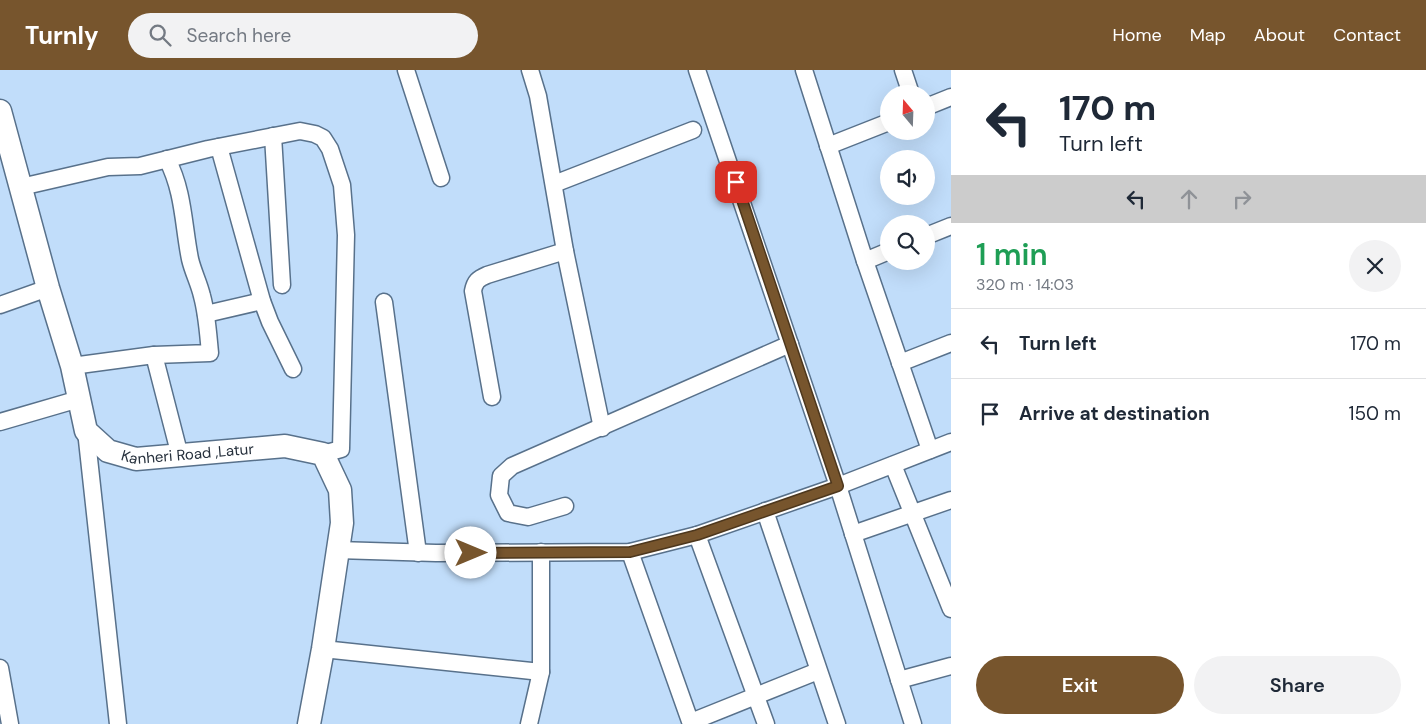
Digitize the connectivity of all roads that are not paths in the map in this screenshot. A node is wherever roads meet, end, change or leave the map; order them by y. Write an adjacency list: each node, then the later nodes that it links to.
1 (406, 70): 16 (street)
2 (530, 70): 17 (street)
3 (697, 70): 31 (street)
4 (804, 70): 13 (street)
5 (903, 70): 6 (street)
6 (908, 85)
7 (951, 97): 8 (street)
8 (935, 103)
9 (0, 111): 18 (street)
10 (880, 126): 13 (street)
11 (693, 130): 17 (street)
12 (273, 136): 14 (street); 24 (street); 43 (street)
13 (828, 146): 23 (street)
14 (219, 147): 15 (street); 26 (street)
15 (167, 159): 18 (street); 29 (street)
16 (441, 178)
17 (554, 184): 21 (street)
18 (21, 187): 25 (street)
19 (951, 226): 20 (street)
20 (935, 232)
21 (565, 251): 36 (street); 39 (street)
22 (880, 254): 23 (street)
23 (865, 260): 33 (street)
24 (282, 285)
25 (48, 288): 28 (street); 34 (street)
26 (262, 301): 29 (street); 35 (street)
27 (384, 302): 54 (street)
28 (0, 304)
29 (206, 314): 32 (street)
30 (951, 343): 33 (street)
31 (790, 344): 39 (street); 46 (street)
32 (154, 355): 34 (street); 44 (street)
33 (900, 363): 42 (street)
34 (72, 366): 37 (street)
35 (293, 368)
36 (492, 397)
37 (78, 399): 38 (street); 40 (street)
38 (0, 422)
39 (602, 428): 48 (street)
40 (86, 431): 44 (street, Kanheri Road ,Latur); 68 (street)
41 (951, 443): 42 (street)
42 (930, 450): 45 (street)
43 (323, 454): 44 (street, Kanheri Road ,Latur); 53 (street)
44 (180, 456)
45 (893, 465): 46 (street); 50 (street)
46 (838, 486): 49 (street); 51 (street)
47 (951, 500): 50 (street)
48 (565, 506)
49 (764, 511): 52 (street); 61 (street)
50 (912, 514): 51 (street); 57 (street)
51 (853, 534): 63 (street)
52 (697, 535): 56 (street); 65 (street)
53 (337, 550): 54 (street); 58 (street)
54 (418, 552): 55 (street)
55 (541, 552): 56 (street); 62 (street)
56 (630, 552): 66 (street)
57 (951, 609)
58 (323, 649): 62 (street); 69 (street)
59 (951, 666): 63 (street)
60 (0, 668): 64 (street)
61 (818, 671): 65 (street); 72 (street)
62 (542, 672): 70 (street)
63 (900, 680): 73 (street)
64 (2, 688): 67 (street)
65 (756, 695): 66 (street); 71 (street)
66 (691, 723)
67 (10, 724)
68 (118, 724)
69 (309, 724)
70 (529, 724)
71 (766, 724)
72 (837, 724)
73 (914, 724)

